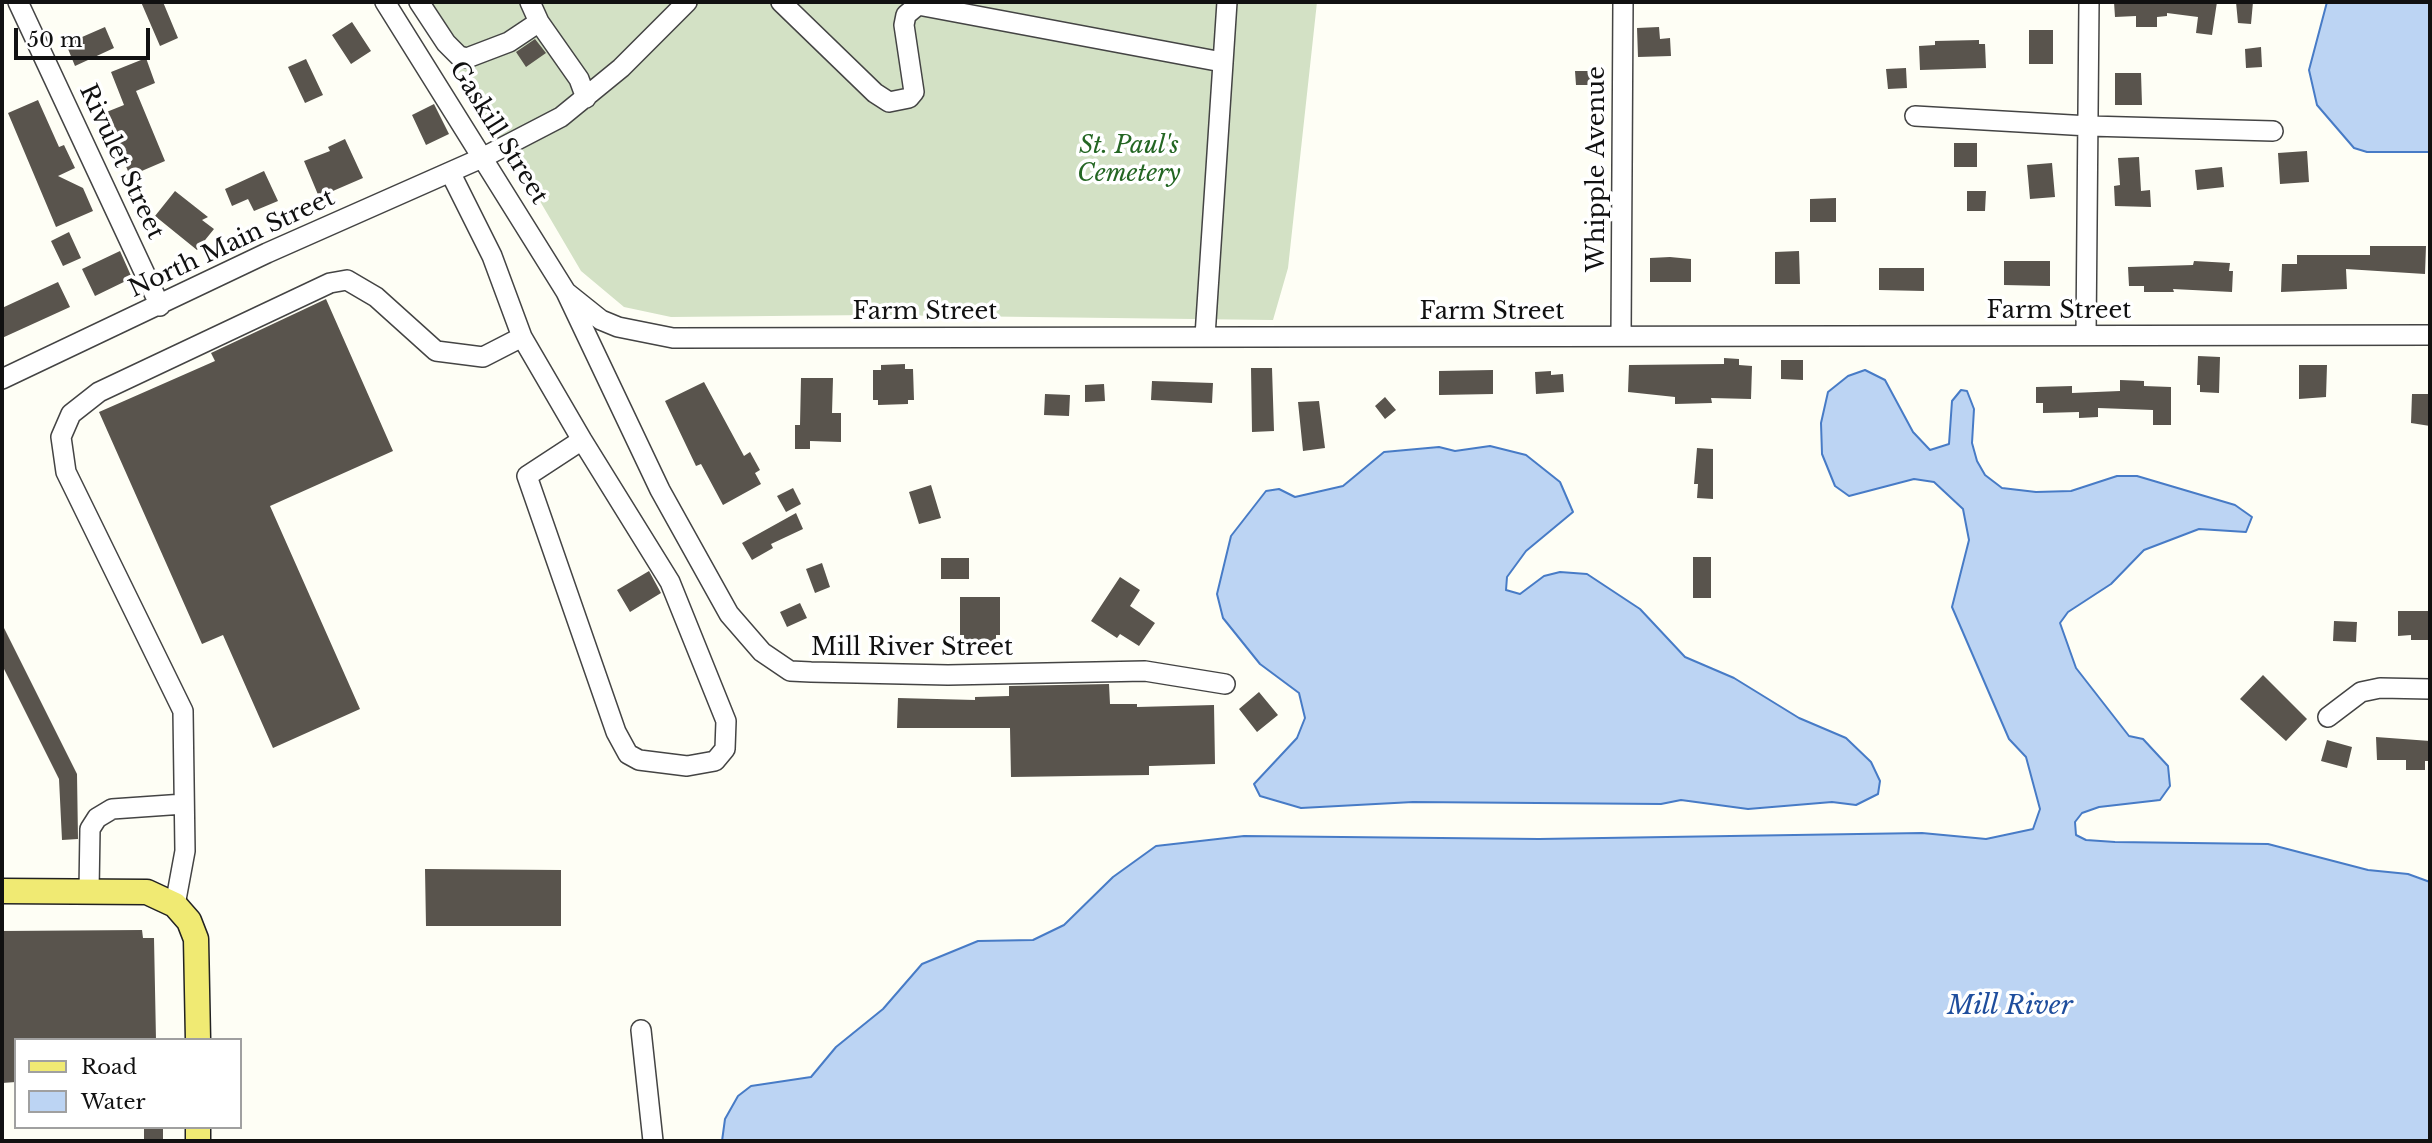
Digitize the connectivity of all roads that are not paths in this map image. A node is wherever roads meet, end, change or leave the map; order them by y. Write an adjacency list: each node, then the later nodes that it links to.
1 (18, 2): 19 (street, Rivulet Street)
2 (385, 2): 16 (street, Gaskill Street)
3 (419, 2): 10 (street)
4 (530, 2): 10 (street)
5 (687, 2): 12 (street, North Main Street)
6 (781, 2): 11 (street)
7 (1227, 2): 11 (street)
8 (1623, 2): 23 (street, Whipple Avenue)
9 (2089, 2): 14 (street)
10 (539, 22): 12 (street)
11 (1222, 62): 22 (street)
12 (586, 98): 16 (street, North Main Street)
13 (1915, 116): 14 (street)
14 (2089, 126): 15 (street); 20 (street)
15 (2273, 131)
16 (484, 157): 17 (street, North Main Street); 18 (street, Gaskill Street)
17 (450, 172): 19 (street, North Main Street); 24 (street)
18 (566, 292): 22 (street, Farm Street); 27 (street, Mill River Street)
19 (160, 306): 25 (street, North Main Street)
20 (2086, 335): 21 (street, Farm Street); 23 (street, Farm Street)
21 (2430, 335)
22 (1205, 336): 23 (street, Farm Street)
23 (1621, 336)
24 (523, 337): 26 (street); 30 (street)
25 (2, 379)
26 (582, 440): 26 (street)
27 (1225, 684)
28 (2430, 689): 29 (street)
29 (2328, 717)
30 (184, 804): 32 (street); 33 (street)
31 (2, 891): 32 (main road)
32 (89, 891): 33 (main road)
33 (175, 905): 35 (main road)
34 (641, 1030): 36 (street)
35 (198, 1038)
36 (653, 1141)

